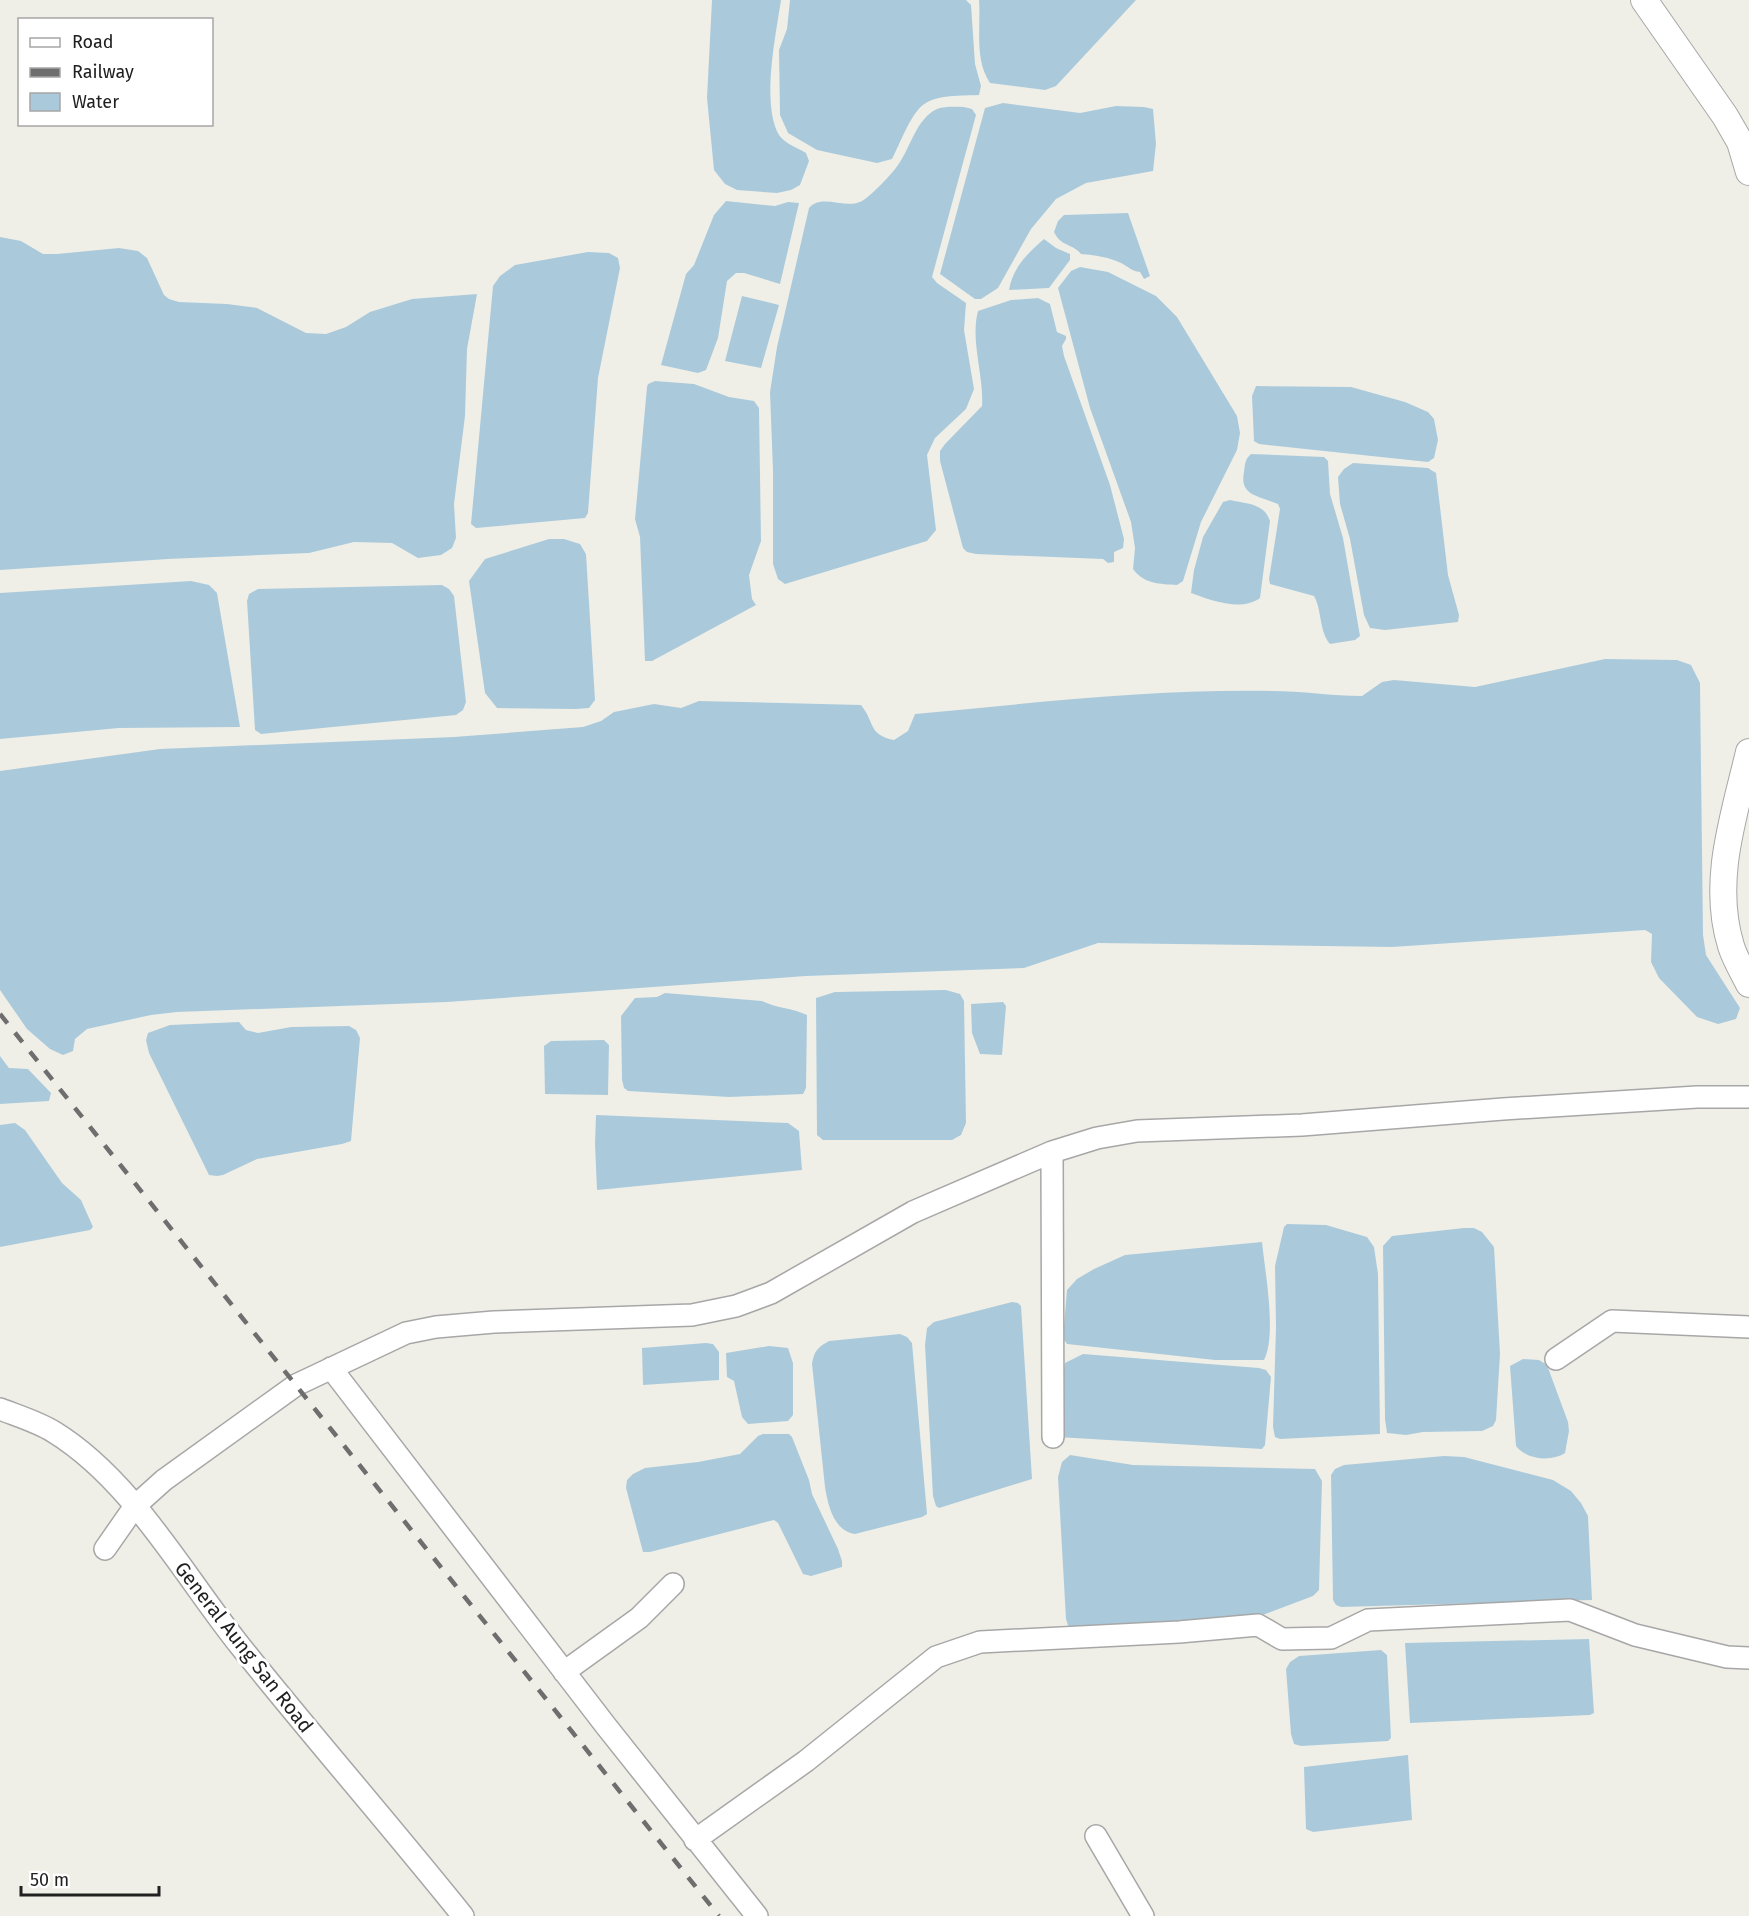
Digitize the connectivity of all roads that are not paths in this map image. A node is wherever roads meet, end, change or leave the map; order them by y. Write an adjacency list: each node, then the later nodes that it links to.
1 (1644, 0): 2 (street)
2 (1749, 172)
3 (1749, 752): 4 (street)
4 (1749, 984)
5 (1749, 1097): 6 (street)
6 (1052, 1152): 9 (street); 11 (street)
7 (1749, 1327): 8 (street)
8 (1557, 1359)
9 (331, 1368): 12 (street); 16 (street)
10 (0, 1409): 12 (street, General Aung San Road)
11 (1053, 1437)
12 (135, 1506): 13 (street); 19 (street, General Aung San Road)
13 (105, 1549)
14 (673, 1584): 16 (street)
15 (1749, 1658): 18 (street)
16 (564, 1672): 18 (street)
17 (1096, 1836): 21 (street)
18 (696, 1840): 20 (street)
19 (463, 1916)
20 (757, 1916)
21 (1143, 1916)

